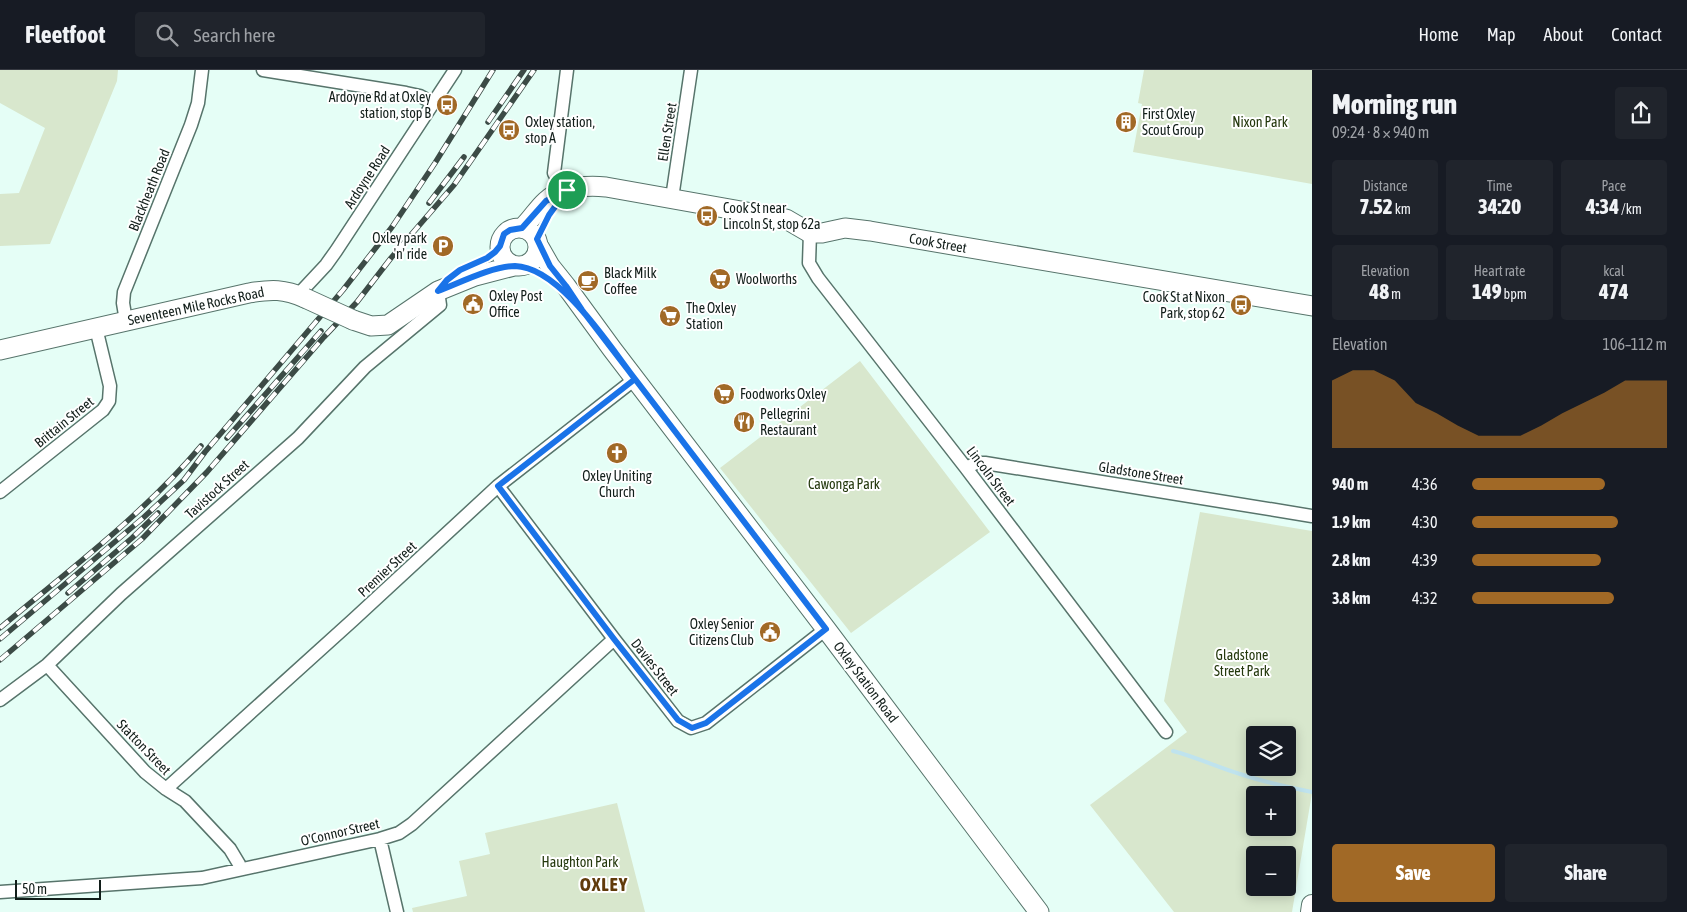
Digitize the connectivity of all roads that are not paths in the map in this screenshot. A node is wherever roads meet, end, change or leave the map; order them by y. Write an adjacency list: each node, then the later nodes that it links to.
1 (202, 70): 17 (street, Blackheath Road)
2 (263, 70): 6 (street)
3 (455, 70): 6 (street, Ardoyne Road)
4 (567, 70): 7 (street)
5 (692, 70): 8 (street, Ellen Street)
6 (433, 103): 14 (street, Ardoyne Road)
7 (567, 190): 8 (main road); 10 (main road)
8 (672, 198): 9 (main road)
9 (810, 233): 15 (main road, Cook Street); 21 (street, Lincoln Street)
10 (533, 238): 11 (main road); 12 (main road); 16 (main road, Oxley Station Road)
11 (500, 246): 12 (main road); 13 (main road, Seventeen Mile Rocks Road)
12 (517, 266): 13 (main road, Seventeen Mile Rocks Road); 16 (main road, Oxley Station Road)
13 (438, 291): 14 (main road, Seventeen Mile Rocks Road, bridge); 27 (street, Tavistock Street)
14 (302, 297): 17 (main road, Seventeen Mile Rocks Road)
15 (1312, 306)
16 (582, 310): 20 (main road, Oxley Station Road)
17 (126, 321): 18 (main road, Seventeen Mile Rocks Road)
18 (96, 328): 19 (main road, Seventeen Mile Rocks Road); 23 (street, Brittain Street)
19 (0, 350)
20 (635, 379): 22 (street, Premier Street); 25 (main road, Oxley Station Road)
21 (966, 468): 24 (street, Gladstone Street); 29 (street, Lincoln Street)
22 (498, 486): 26 (street, Davies Street); 30 (street, Premier Street)
23 (0, 492)
24 (1312, 516)
25 (826, 629): 26 (street, Davies Street); 36 (main road, Oxley Station Road)
26 (614, 639): 31 (street, O'Connor Street)
27 (47, 665): 28 (street, Tavistock Street); 30 (street, Statton Street)
28 (0, 700)
29 (1166, 732)
30 (166, 789): 32 (street, Statton Street)
31 (380, 839): 32 (street, O'Connor Street); 35 (street)
32 (239, 869): 33 (street, O'Connor Street)
33 (0, 892)
34 (1312, 905): 37 (main road)
35 (397, 912)
36 (1039, 912)
37 (1311, 912)

